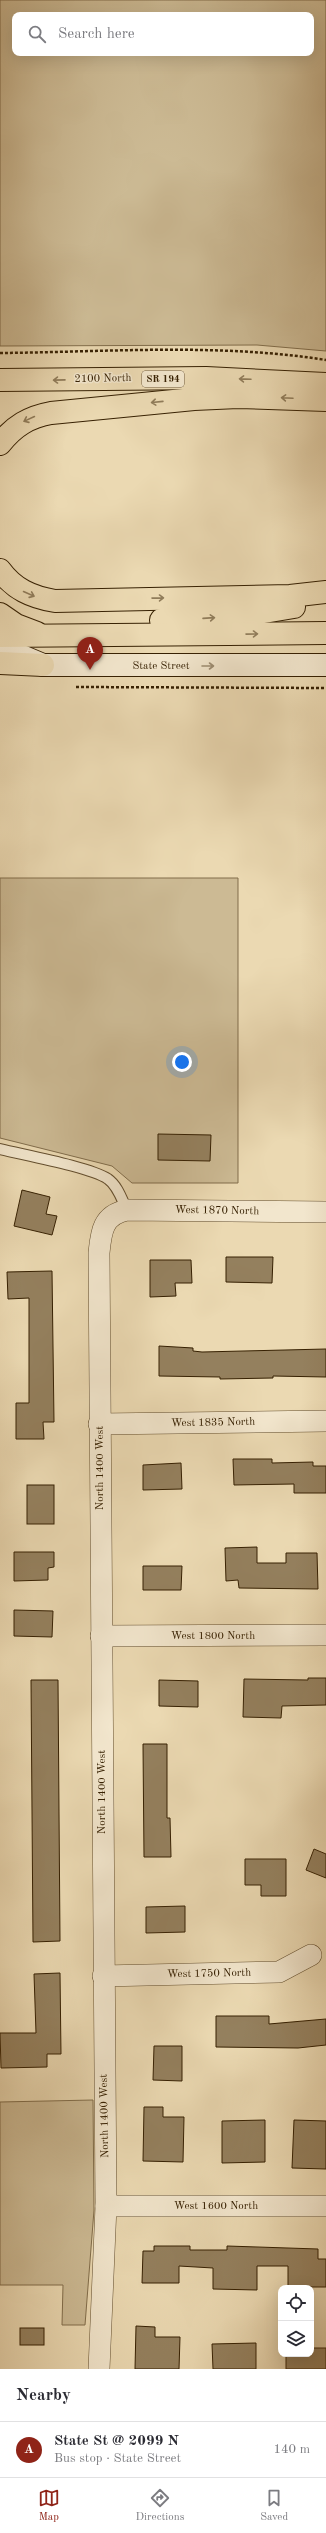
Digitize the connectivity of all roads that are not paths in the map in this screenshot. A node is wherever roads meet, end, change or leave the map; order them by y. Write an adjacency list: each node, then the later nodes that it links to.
1 (0, 380): 2 (highway, 2100 North / SR 194, one-way to 1)
2 (326, 384)
3 (326, 400): 4 (highway, one-way to 4)
4 (0, 444)
5 (0, 570): 6 (highway, one-way to 6)
6 (326, 592)
7 (326, 599): 10 (highway, one-way to 7)
8 (0, 614): 12 (highway)
9 (326, 633): 10 (highway, one-way to 9)
10 (74, 635): 12 (highway)
11 (0, 636): 12 (highway)
12 (46, 636)
13 (0, 647): 15 (main road, State Street)
14 (0, 663): 15 (highway)
15 (43, 665): 16 (main road, State Street, one-way to 16)
16 (326, 665)
17 (0, 1149): 19 (lane)
18 (326, 1212): 19 (street, West 1870 North)
19 (119, 1214): 21 (street, North 1400 West)
20 (326, 1421): 21 (street, West 1835 North)
21 (99, 1424): 23 (street, North 1400 West)
22 (326, 1635): 23 (street, West 1800 North)
23 (101, 1636): 25 (street, North 1400 West)
24 (311, 1955): 25 (street, West 1750 North)
25 (103, 1976): 26 (street, North 1400 West)
26 (106, 2206): 27 (street, West 1600 North); 28 (street, North 1400 West)
27 (326, 2206)
28 (99, 2369)

